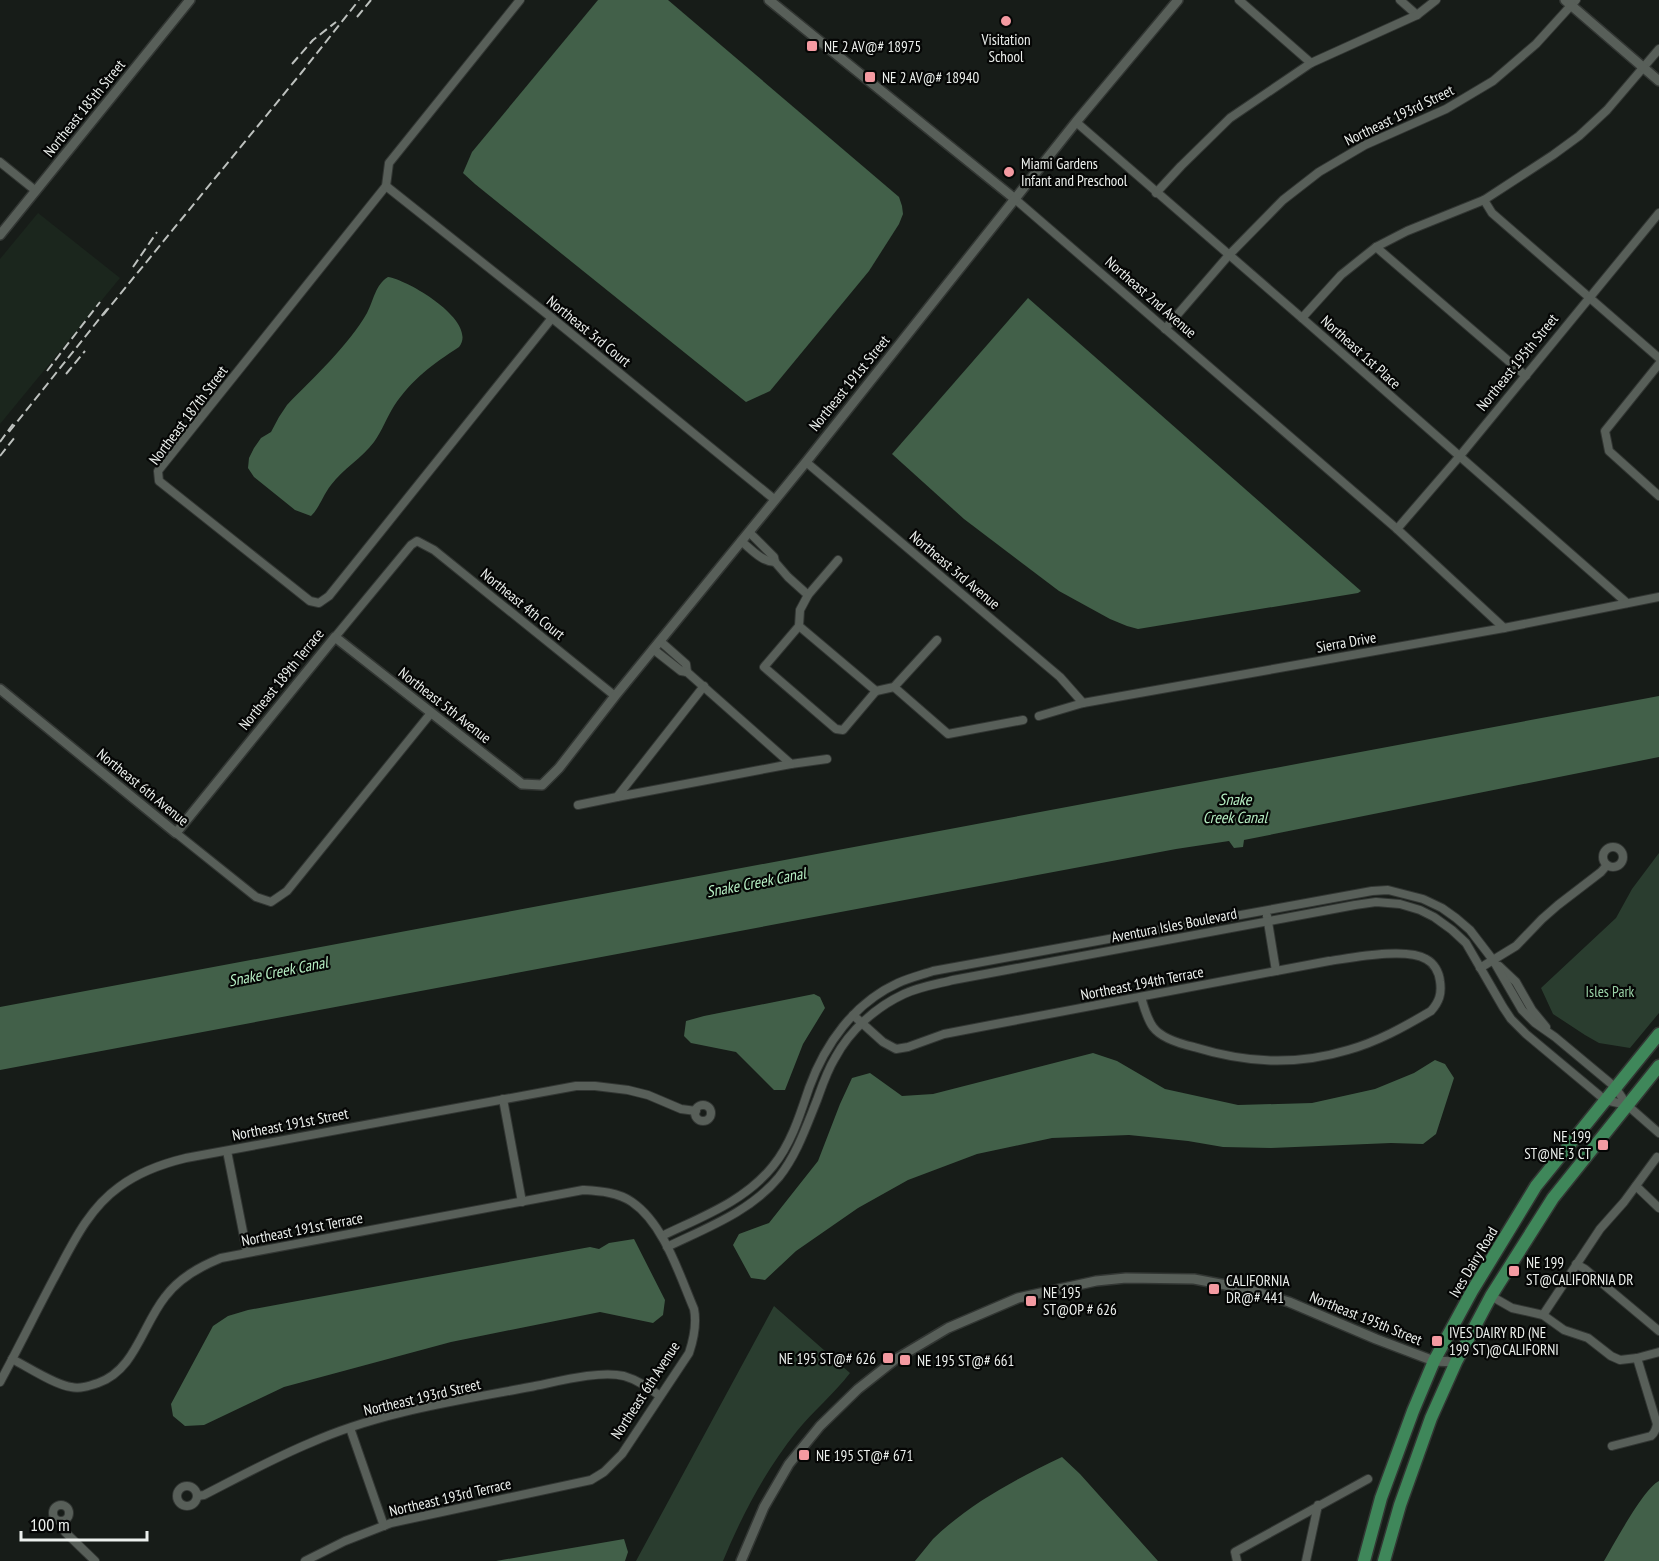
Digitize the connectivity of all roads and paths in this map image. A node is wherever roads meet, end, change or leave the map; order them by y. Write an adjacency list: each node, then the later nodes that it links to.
1 (190, 0): 17 (street, Northeast 185th Street)
2 (520, 0): 16 (street, Northeast 187th Street)
3 (768, 0): 19 (street, Northeast 2nd Avenue)
4 (1178, 0): 14 (street, Northeast 191st Street)
5 (1239, 0): 11 (street)
6 (1400, 0): 9 (street)
7 (1436, 0): 9 (street)
8 (1571, 2): 12 (street); 24 (street, Northeast 193rd Street)
9 (1417, 15): 11 (street)
10 (1659, 49): 12 (street)
11 (1311, 63): 18 (street)
12 (1644, 68): 13 (street); 20 (street)
13 (1659, 81)
14 (1076, 123): 18 (street, Northeast 1st Place); 19 (street, Northeast 191st Street)
15 (0, 162): 17 (street)
16 (386, 186): 26 (street, Northeast 3rd Court); 26 (street, Northeast 187th Street)
17 (36, 191): 22 (street, Northeast 185th Street)
18 (1156, 193): 24 (street, Northeast 1st Place)
19 (1015, 199): 28 (street, Northeast 2nd Avenue); 33 (street, Northeast 191st Street)
20 (1484, 200): 23 (street); 25 (street)
21 (1659, 213): 25 (street, Northeast 195th Street)
22 (0, 235)
23 (1376, 247): 27 (street); 31 (street)
24 (1229, 255): 27 (street, Northeast 1st Place); 28 (street, Northeast 193rd Street)
25 (1589, 298): 29 (street); 31 (street, Northeast 195th Street)
26 (552, 318): 35 (street, Northeast 3rd Court)
27 (1302, 318): 32 (street, Northeast 1st Place)
28 (1165, 329): 36 (street, Northeast 2nd Avenue)
29 (1659, 358)
30 (1659, 364): 34 (street)
31 (1526, 376): 32 (street, Northeast 195th Street)
32 (1459, 457): 36 (street, Northeast 195th Street); 44 (street, Northeast 1st Place)
33 (806, 462): 35 (street, Northeast 191st Street); 57 (street, Northeast 3rd Avenue)
34 (1659, 496)
35 (774, 499): 37 (street, Northeast 191st Street)
36 (1397, 529): 46 (street, Northeast 2nd Avenue)
37 (748, 532): 38 (street, Northeast 191st Street); 41 (street)
38 (741, 541): 41 (street); 49 (street, Northeast 191st Street)
39 (411, 545): 47 (street, Northeast 189th Terrace); 56 (street, Northeast 4th Court)
40 (838, 560): 42 (street)
41 (775, 562): 42 (street)
42 (808, 595): 45 (street)
43 (1659, 597): 44 (street, Sierra Drive)
44 (1627, 603): 46 (street, Sierra Drive)
45 (800, 626): 55 (street); 55 (street)
46 (1504, 628): 57 (street, Sierra Drive)
47 (335, 637): 58 (street, Northeast 5th Avenue); 66 (street, Northeast 189th Terrace)
48 (937, 640): 53 (street)
49 (660, 641): 50 (street, Northeast 191st Street); 51 (street)
50 (653, 649): 51 (street); 56 (street, Northeast 191st Street)
51 (687, 672): 52 (street)
52 (704, 686): 62 (street); 64 (street)
53 (894, 687): 55 (street); 60 (street)
54 (0, 689): 66 (street, Northeast 6th Avenue)
55 (876, 691)
56 (615, 696): 63 (street, Northeast 191st Street)
57 (1083, 703): 59 (street, Sierra Drive)
58 (430, 713): 63 (street, Northeast 5th Avenue); 66 (street, Northeast 6th Avenue)
59 (1039, 716)
60 (1023, 720)
61 (827, 759): 62 (street)
62 (791, 764): 64 (street)
63 (542, 785)
64 (617, 796): 65 (street)
65 (578, 805)
66 (176, 833)
67 (1607, 865): 70 (street)
68 (1266, 910): 69 (street); 70 (street, Aventura Isles Boulevard); 74 (street, Aventura Isles Boulevard)
69 (1268, 921): 71 (street, Aventura Isles Boulevard); 72 (street); 75 (street, Aventura Isles Boulevard)
70 (1493, 960): 71 (street); 78 (street, Aventura Isles Boulevard)
71 (1480, 968): 80 (street, Aventura Isles Boulevard)
72 (1276, 971): 73 (street, Northeast 194th Terrace); 73 (street, Northeast 194th Terrace)
73 (1141, 997): 75 (street, Northeast 194th Terrace)
74 (853, 1015): 75 (street, Northeast 194th Terrace); 90 (street, Aventura Isles Boulevard)
75 (862, 1024): 91 (street, Aventura Isles Boulevard)
76 (1659, 1034): 78 (main road, Ives Dairy Road)
77 (1659, 1065): 81 (main road)
78 (1615, 1087): 80 (main road, Ives Dairy Road); 81 (street, Aventura Isles Boulevard)
79 (503, 1099): 82 (street, Northeast 191st Street); 84 (street, Northeast 191st Street); 87 (street)
80 (1605, 1100): 81 (street, Aventura Isles Boulevard); 100 (main road, Ives Dairy Road)
81 (1627, 1105): 83 (street); 94 (main road)
82 (696, 1111)
83 (1659, 1133)
84 (227, 1151): 92 (street); 99 (street, Northeast 191st Street)
85 (1657, 1157): 86 (street)
86 (1636, 1186): 88 (street); 93 (street)
87 (522, 1202): 89 (street, Northeast 191st Terrace); 92 (street, Northeast 191st Terrace)
88 (1659, 1208)
89 (650, 1220): 90 (street, Northeast 6th Avenue)
90 (662, 1236): 91 (street, Northeast 6th Avenue)
91 (667, 1247): 103 (street, Northeast 6th Avenue)
92 (247, 1252): 99 (street, Northeast 191st Terrace)
93 (1576, 1264): 95 (street); 96 (street)
94 (1491, 1296): 95 (street); 101 (main road)
95 (1543, 1315): 98 (street)
96 (1659, 1331)
97 (1659, 1352): 98 (street)
98 (1637, 1358): 105 (street)
99 (12, 1359): 102 (street, Northeast 191st Street)
100 (1434, 1361): 101 (street, Northeast 195th Street); 114 (street, Northeast 195th Street); 117 (main road, Ives Dairy Road)
101 (1456, 1362): 118 (main road)
102 (0, 1382)
103 (660, 1396): 104 (street, Northeast 193rd Street); 106 (street, Northeast 6th Avenue)
104 (350, 1428): 108 (street, Northeast 193rd Street); 111 (street)
105 (1612, 1446)
106 (604, 1472): 111 (street, Northeast 193rd Terrace)
107 (1368, 1479): 109 (street)
108 (197, 1496)
109 (1318, 1505): 115 (street); 116 (street)
110 (63, 1521): 112 (street)
111 (384, 1526): 113 (street, Northeast 193rd Terrace)
112 (95, 1561)
113 (305, 1561)
114 (741, 1561)
115 (1237, 1561)
116 (1306, 1561)
117 (1364, 1561)
118 (1384, 1561)

